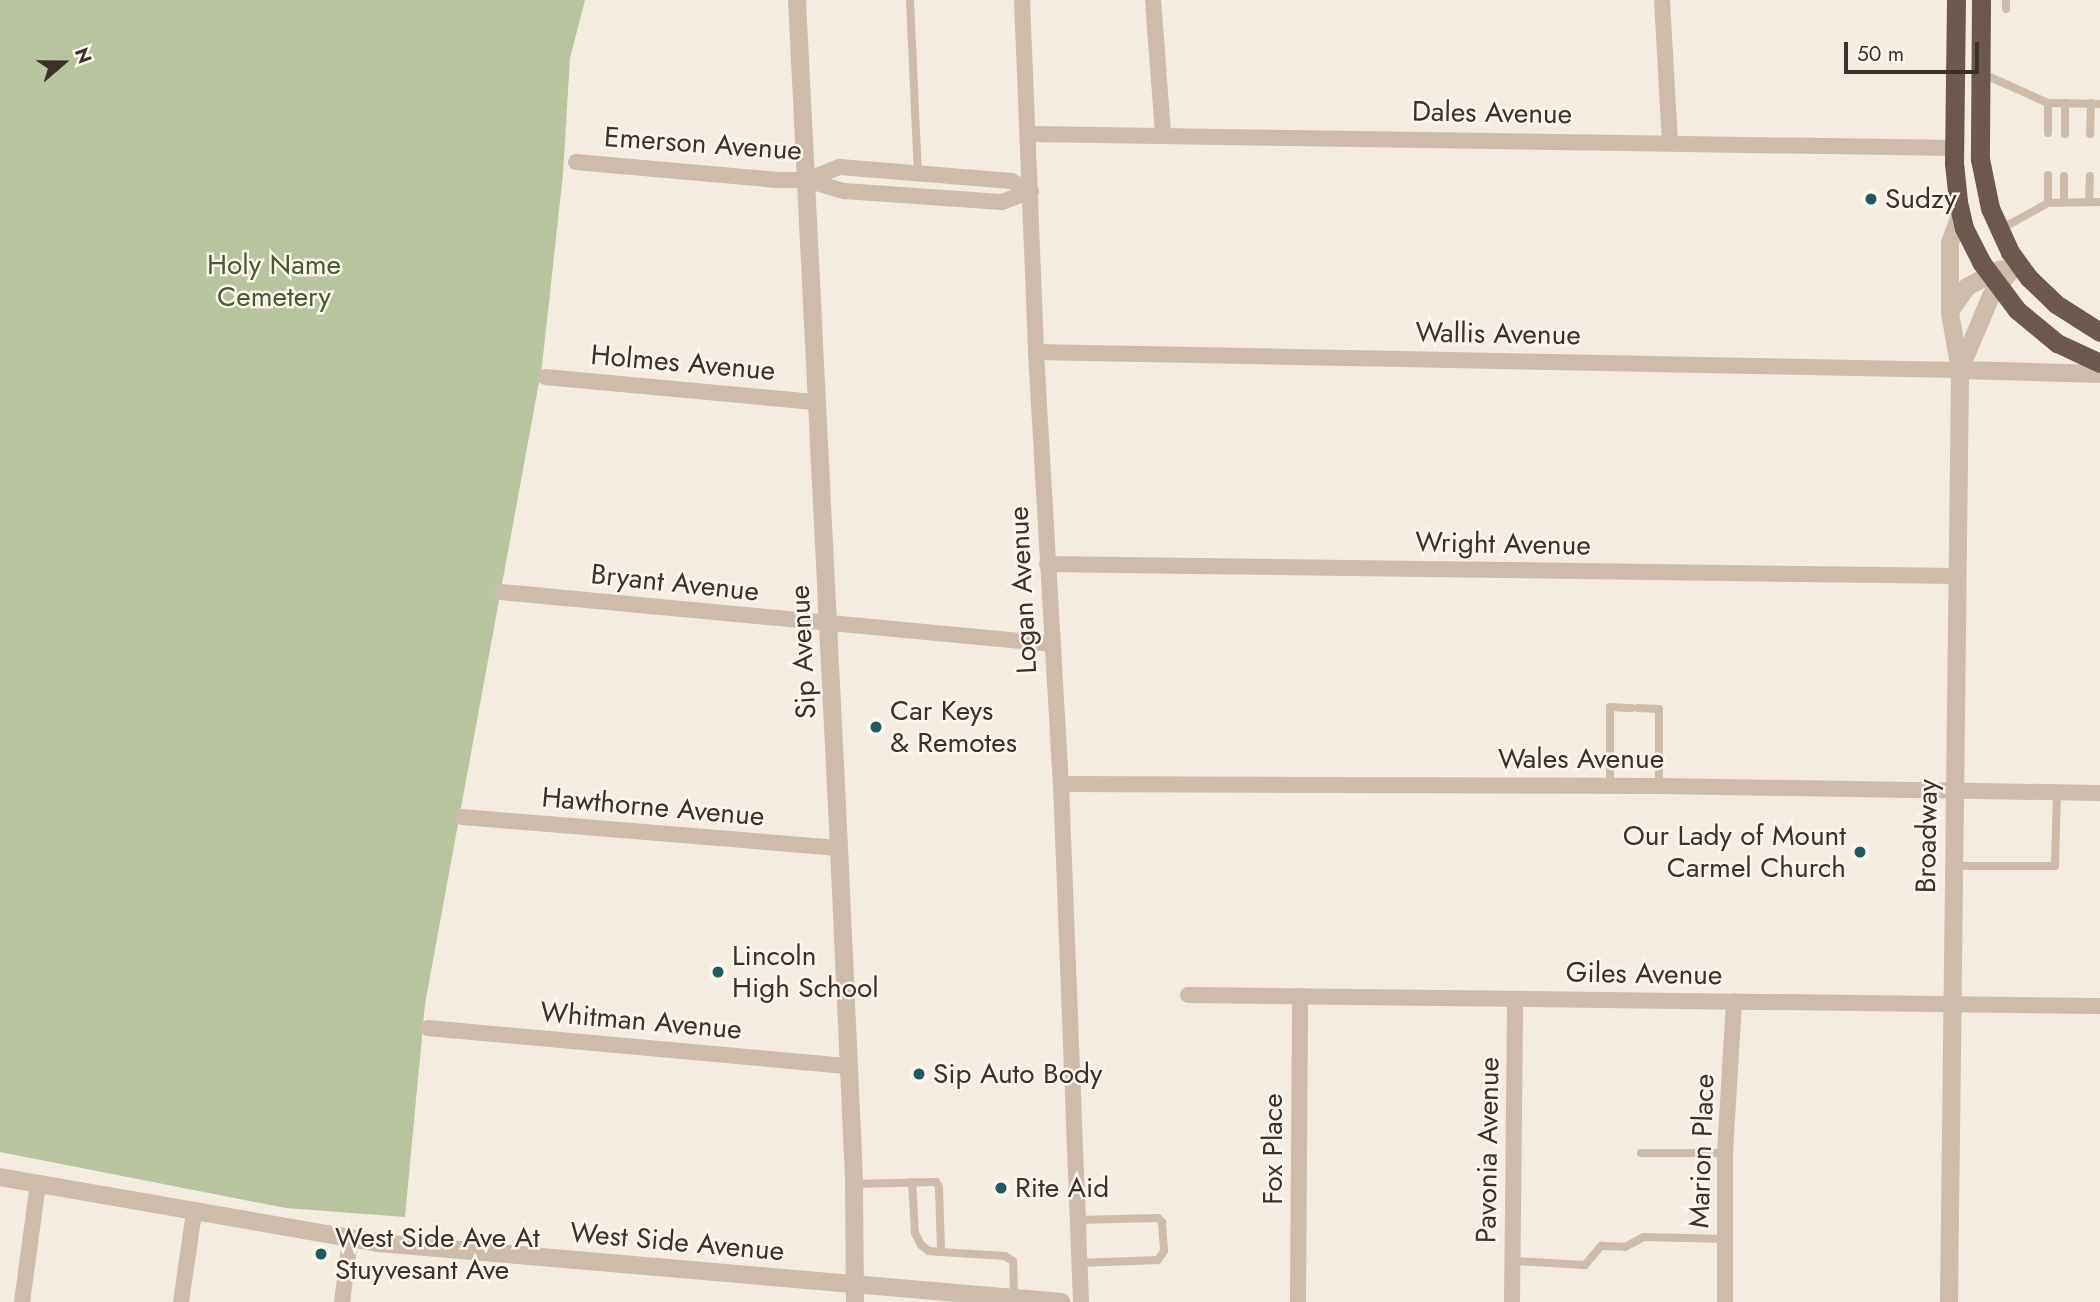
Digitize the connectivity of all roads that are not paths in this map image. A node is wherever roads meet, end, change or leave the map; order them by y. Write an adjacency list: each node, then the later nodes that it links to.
1 (797, 0): 24 (street, Sip Avenue)
2 (909, 0): 20 (lane)
3 (1022, 0): 13 (street, Logan Avenue)
4 (1153, 0): 14 (street)
5 (1662, 0): 17 (street)
6 (1956, 0): 18 (highway)
7 (1981, 0): 8 (highway)
8 (1980, 73): 9 (lane); 31 (highway)
9 (2048, 103): 10 (lane); 12 (lane)
10 (2065, 103): 11 (lane); 15 (lane)
11 (2095, 103): 16 (lane)
12 (2048, 133)
13 (1029, 134): 14 (street, Dales Avenue); 25 (street, Logan Avenue)
14 (1163, 134): 17 (street, Dales Avenue)
15 (2064, 134)
16 (2090, 134)
17 (1670, 142): 18 (street, Dales Avenue)
18 (1954, 148): 30 (highway)
19 (576, 162): 24 (street, Emerson Avenue)
20 (918, 174): 24 (street, Emerson Avenue); 25 (street, Emerson Avenue)
21 (2048, 175): 29 (lane)
22 (2064, 176): 26 (lane)
23 (2090, 176): 27 (lane)
24 (807, 180): 25 (street); 41 (street, Sip Avenue)
25 (1031, 191): 36 (street, Logan Avenue)
26 (2064, 202): 27 (lane); 29 (lane)
27 (2090, 202): 28 (lane)
28 (2100, 202)
29 (2048, 203): 31 (lane)
30 (1960, 216): 33 (highway); 34 (street, Broadway)
31 (1999, 230): 32 (highway)
32 (2017, 263): 33 (street); 35 (highway)
33 (1993, 281): 34 (street); 37 (highway); 38 (street, Broadway)
34 (1950, 313): 38 (street, Broadway)
35 (2100, 332)
36 (1036, 352): 38 (street, Wallis Avenue); 42 (street, Logan Avenue)
37 (2100, 363)
38 (1960, 370): 39 (street); 43 (street, Broadway)
39 (2100, 374)
40 (545, 377): 41 (street, Holmes Avenue)
41 (817, 402): 45 (street, Sip Avenue)
42 (1047, 564): 43 (street, Wright Avenue); 46 (street, Logan Avenue)
43 (1957, 576): 50 (street, Broadway)
44 (501, 592): 45 (street, Bryant Avenue)
45 (828, 625): 46 (street, Bryant Avenue); 54 (street, Sip Avenue)
46 (1053, 644): 47 (street, Logan Avenue)
47 (1061, 784): 48 (street, Wales Avenue); 71 (street, Logan Avenue)
48 (1610, 785): 49 (street, Wales Avenue); 49 (lane)
49 (1659, 786): 50 (street, Wales Avenue)
50 (1955, 790): 51 (street, Wales Avenue); 55 (street, Broadway)
51 (2057, 792): 52 (street, Wales Avenue); 55 (lane)
52 (2100, 793)
53 (462, 817): 54 (street, Hawthorne Avenue)
54 (839, 848): 63 (street, Sip Avenue)
55 (1954, 866): 60 (street, Broadway)
56 (1188, 995): 57 (street, Giles Avenue)
57 (1300, 996): 58 (street, Giles Avenue); 84 (street, Fox Place)
58 (1515, 999): 59 (street, Giles Avenue); 75 (street, Pavonia Avenue)
59 (1734, 1001): 60 (street, Giles Avenue); 65 (street, Marion Place)
60 (1953, 1004): 61 (street, Giles Avenue); 87 (street, Broadway)
61 (2100, 1006)
62 (428, 1028): 63 (street, Whitman Avenue)
63 (849, 1066): 69 (street, Sip Avenue)
64 (1641, 1153): 65 (lane)
65 (1726, 1153): 72 (street, Marion Place)
66 (0, 1177): 68 (street, West Side Avenue)
67 (912, 1182): 69 (lane); 74 (lane); 74 (lane)
68 (38, 1184): 70 (street, West Side Avenue); 79 (street)
69 (854, 1184): 77 (street, Sip Avenue)
70 (194, 1213): 73 (street, West Side Avenue); 80 (street)
71 (1077, 1220): 76 (street, Logan Avenue); 76 (lane)
72 (1726, 1239): 75 (lane); 86 (street, Marion Place)
73 (350, 1240): 77 (street, West Side Avenue); 81 (street)
74 (941, 1252): 78 (lane)
75 (1513, 1261): 85 (street, Pavonia Avenue)
76 (1080, 1263): 83 (street, Logan Avenue)
77 (855, 1293): 78 (street, West Side Avenue)
78 (1014, 1298): 82 (street, West Side Avenue)
79 (22, 1302)
80 (181, 1302)
81 (342, 1302)
82 (1061, 1302)
83 (1081, 1302)
84 (1298, 1302)
85 (1512, 1302)
86 (1725, 1302)
87 (1949, 1302)

